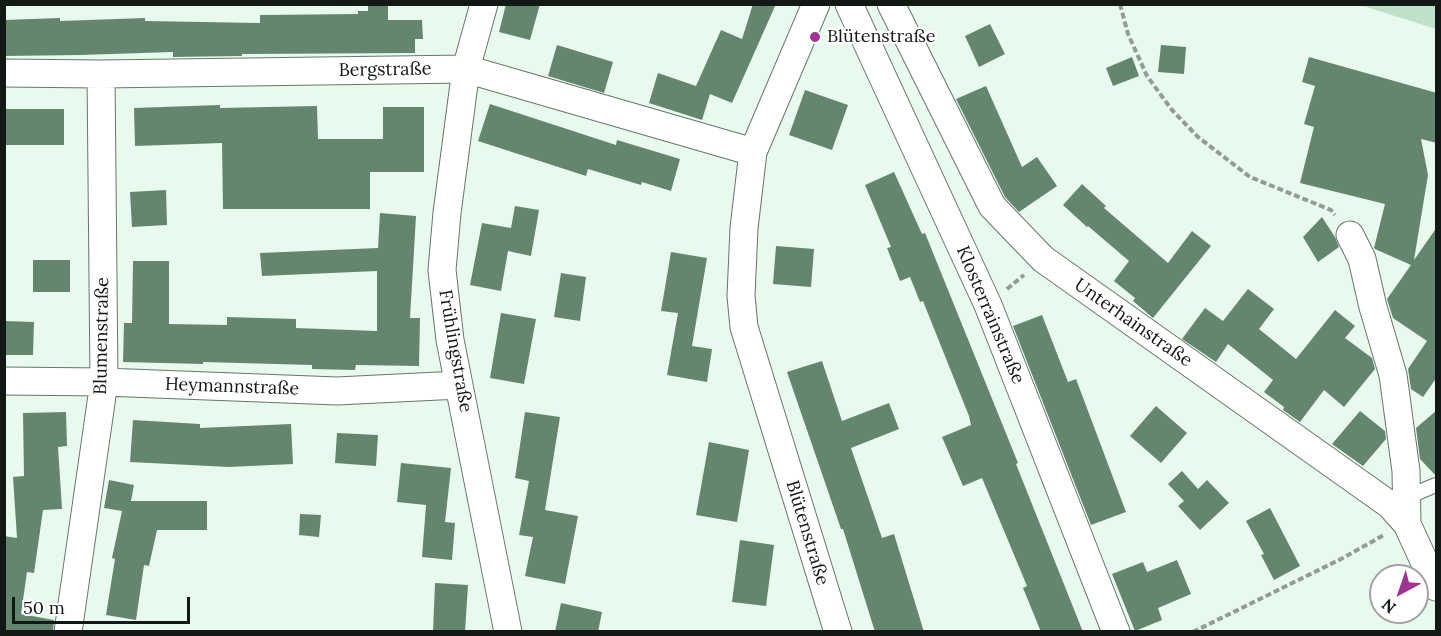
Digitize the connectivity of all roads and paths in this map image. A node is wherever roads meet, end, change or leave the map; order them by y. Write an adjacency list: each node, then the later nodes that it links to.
1 (484, 4): 6 (street, Frühlingstraße)
2 (816, 4): 9 (street, Blütenstraße)
3 (849, 4): 12 (street, Klosterrainstraße)
4 (891, 4): 11 (street, Unterhainstraße)
5 (1120, 4): 10 (path)
6 (466, 69): 8 (street, Bergstraße); 9 (street, Bergstraße); 15 (street, Frühlingstraße)
7 (4, 73): 8 (street, Bergstraße)
8 (101, 74): 14 (street, Blumenstraße)
9 (753, 152): 21 (street, Blütenstraße)
10 (1350, 235): 17 (street)
11 (1043, 259): 12 (path); 17 (street, Unterhainstraße)
12 (988, 306): 22 (street, Klosterrainstraße)
13 (4, 381): 14 (street, Heymannstraße)
14 (104, 382): 15 (street, Heymannstraße); 19 (street, Blumenstraße)
15 (459, 385): 20 (street, Frühlingstraße)
16 (1437, 485): 17 (lane)
17 (1401, 509): 18 (street, Unterhainstraße); 23 (path)
18 (1437, 587)
19 (68, 632)
20 (508, 632)
21 (838, 632)
22 (1116, 632)
23 (1193, 632)

